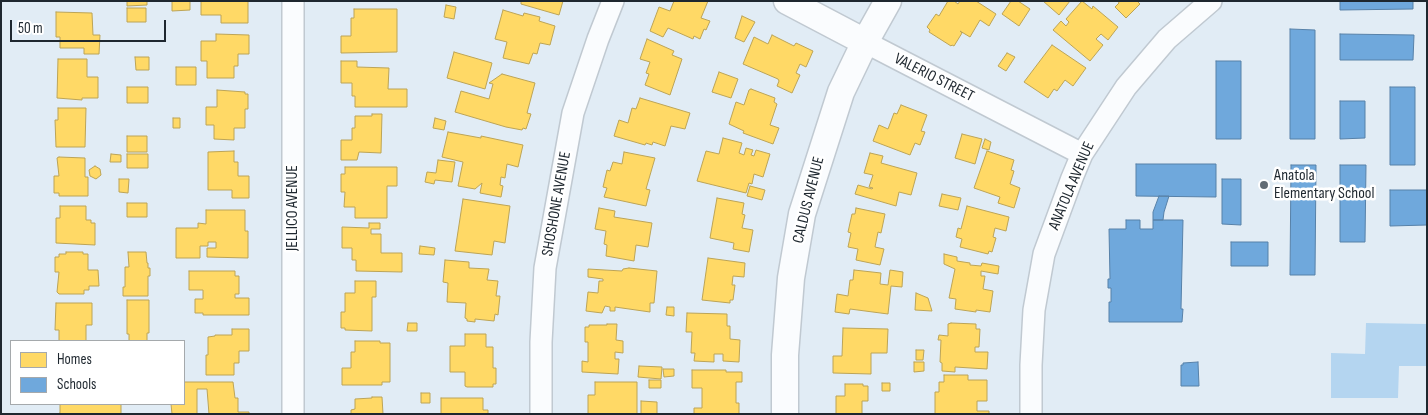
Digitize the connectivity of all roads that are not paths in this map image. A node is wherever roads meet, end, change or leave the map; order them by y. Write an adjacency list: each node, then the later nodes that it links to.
1 (293, 1): 8 (street, JELLICO AVENUE)
2 (613, 1): 9 (street, SHOSHONE AVENUE)
3 (787, 1): 6 (street, VALERIO STREET)
4 (888, 1): 6 (street, CALDUS AVENUE)
5 (1211, 1): 7 (street, ANATOLA AVENUE)
6 (864, 42): 7 (street, VALERIO STREET); 10 (street, CALDUS AVENUE)
7 (1082, 154): 11 (street, ANATOLA AVENUE)
8 (293, 414)
9 (541, 414)
10 (785, 414)
11 (1031, 414)

